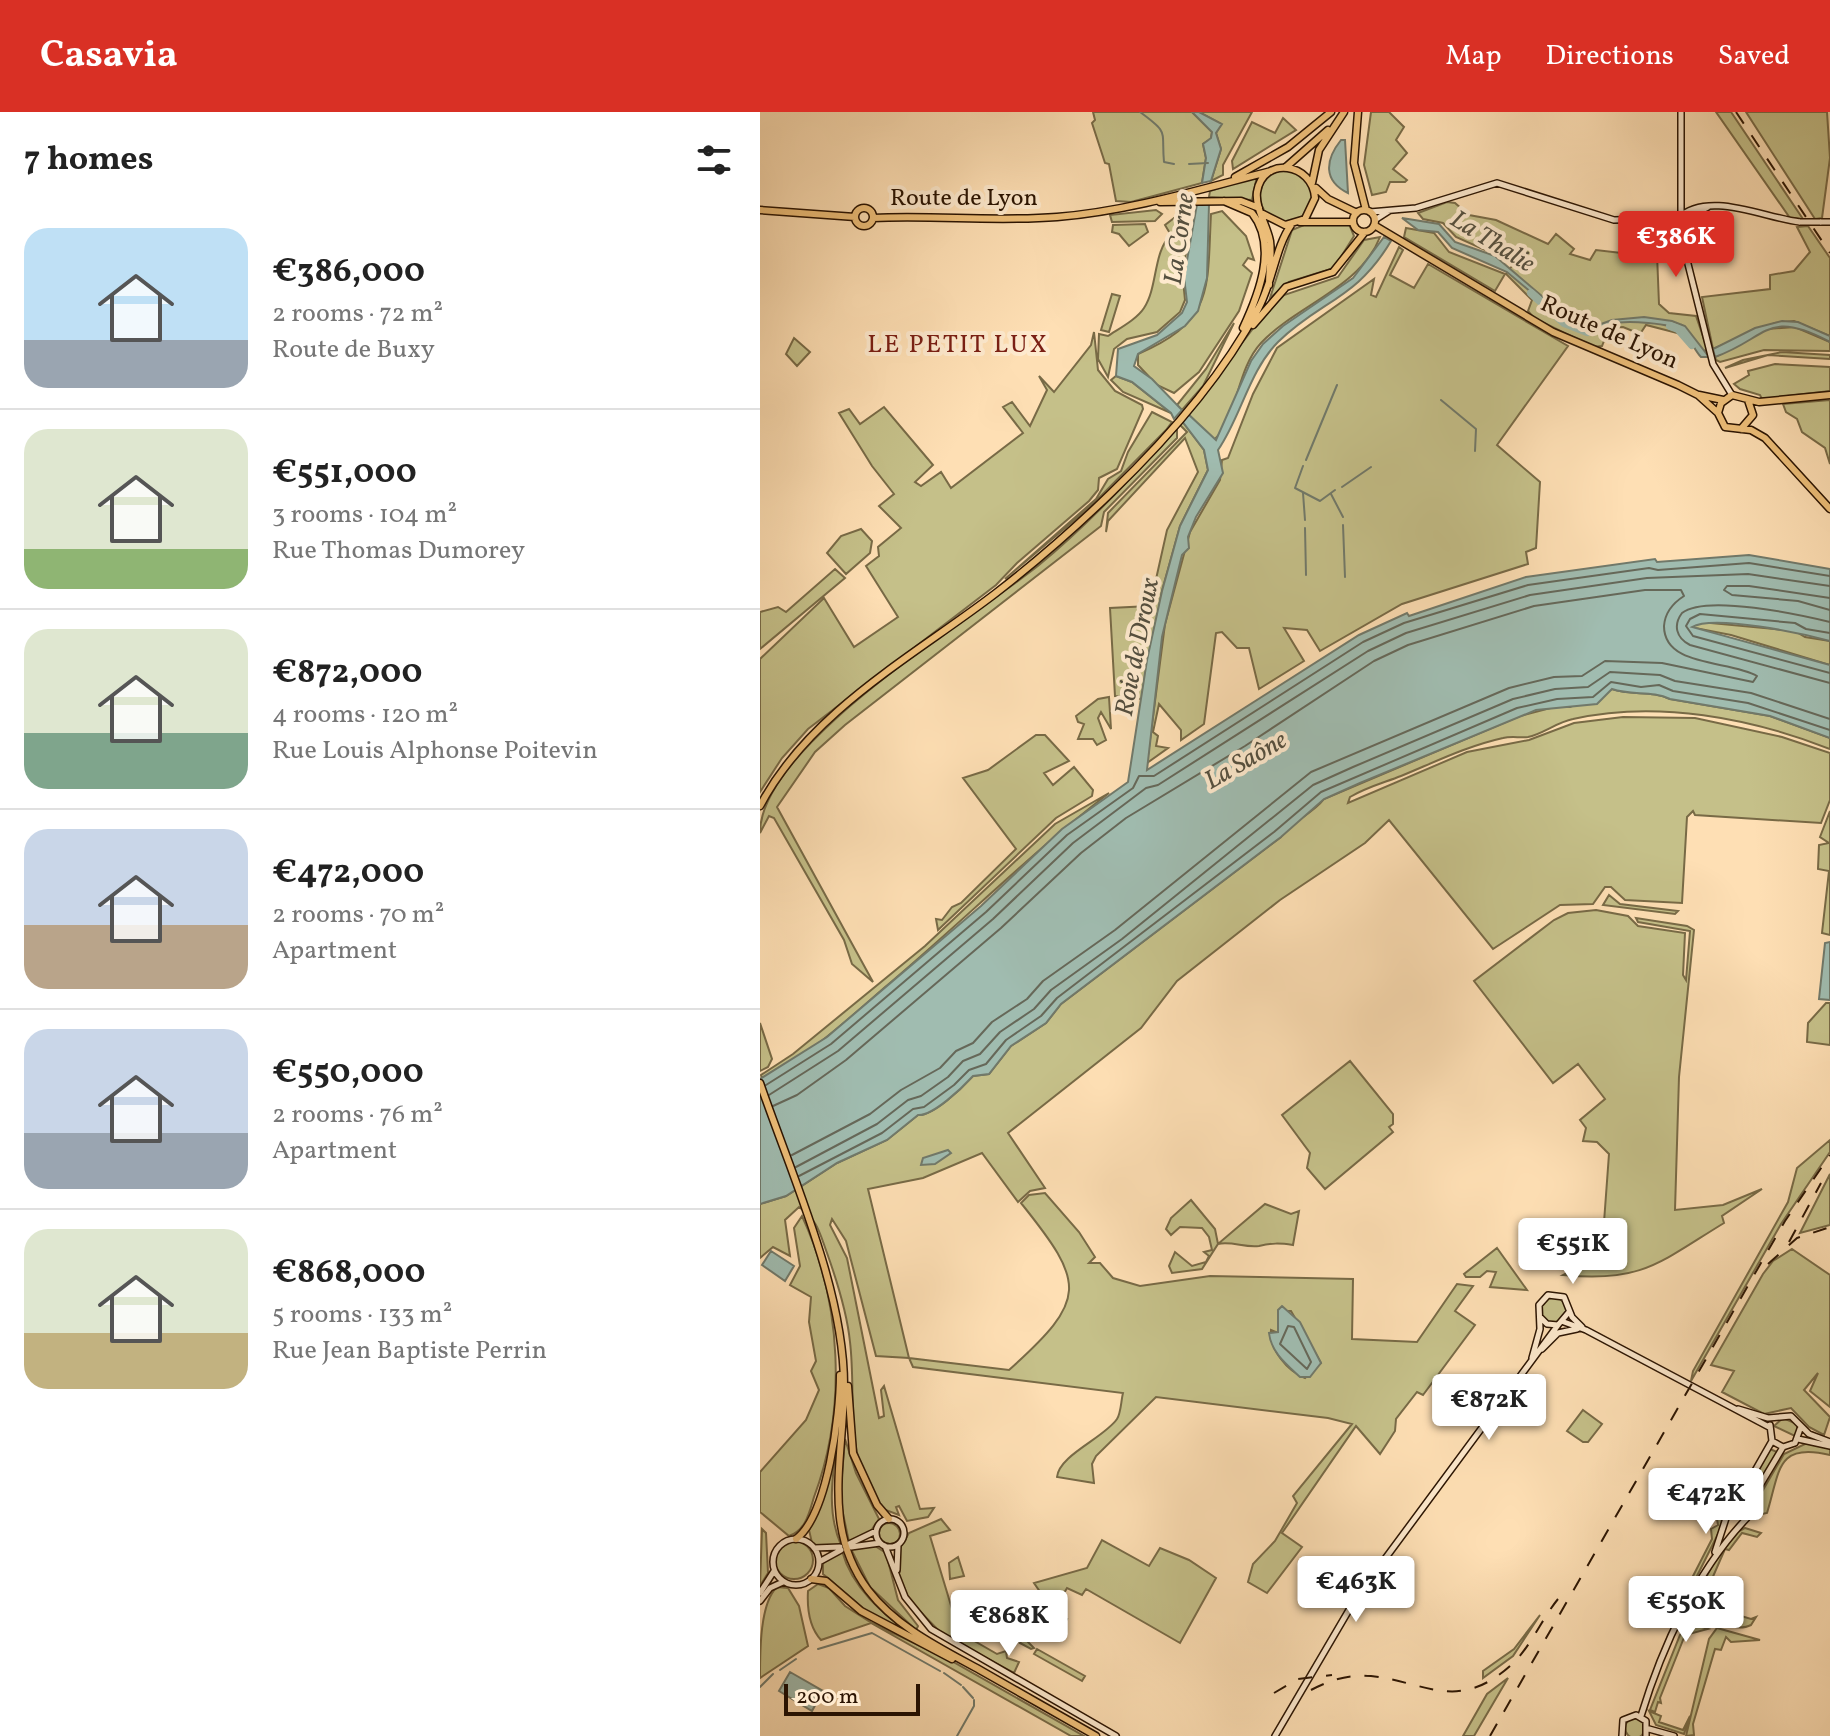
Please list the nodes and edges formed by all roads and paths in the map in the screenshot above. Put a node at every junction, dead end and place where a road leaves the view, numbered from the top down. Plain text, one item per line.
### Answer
1 (1331, 112) edge
2 (1344, 112) edge
3 (1358, 112) edge
4 (1681, 112) edge
5 (1331, 128) junction
6 (1286, 167) junction
7 (1271, 171) junction
8 (1313, 185) junction
9 (1171, 196) junction
10 (1224, 201) junction
11 (1149, 203) junction
12 (760, 210) edge
13 (1261, 211) junction
14 (1368, 211) junction
15 (1390, 211) junction
16 (1357, 213) junction
17 (855, 217) junction
18 (873, 218) junction
19 (1678, 218) junction
20 (1300, 222) junction
21 (1353, 222) junction
22 (1830, 222) edge
23 (1291, 225) junction
24 (1371, 226) junction
25 (1269, 285) junction
26 (1244, 333) junction
27 (1227, 356) junction
28 (1698, 395) junction
29 (1732, 395) junction
30 (1830, 395) edge
31 (1723, 400) junction
32 (1748, 400) junction
33 (1772, 402) junction
34 (1718, 413) junction
35 (1752, 417) junction
36 (1741, 429) junction
37 (1760, 434) junction
38 (1830, 509) edge
39 (760, 806) edge
40 (760, 1083) edge
41 (1570, 1311) junction
42 (1540, 1317) junction
43 (1561, 1324) junction
44 (1586, 1330) junction
45 (839, 1332) junction
46 (1542, 1350) junction
47 (843, 1356) junction
48 (1531, 1362) junction
49 (1722, 1404) junction
50 (1776, 1417) junction
51 (1769, 1427) junction
52 (1800, 1428) junction
53 (1798, 1439) junction
54 (1772, 1441) junction
55 (1830, 1444) edge
56 (1783, 1447) junction
57 (1736, 1504) junction
58 (1746, 1509) junction
59 (1729, 1518) junction
60 (889, 1519) junction
61 (1740, 1523) junction
62 (876, 1531) junction
63 (796, 1539) junction
64 (883, 1544) junction
65 (898, 1545) junction
66 (814, 1548) junction
67 (818, 1562) junction
68 (1711, 1563) junction
69 (774, 1570) junction
70 (811, 1579) junction
71 (897, 1579) junction
72 (785, 1582) junction
73 (760, 1593) edge
74 (760, 1601) edge
75 (1003, 1683) junction
76 (1641, 1716) junction
77 (1649, 1729) junction
78 (1096, 1736) edge
79 (1116, 1736) edge
80 (1275, 1736) edge
81 (1622, 1736) edge
82 (1646, 1736) edge
83 (1674, 1736) edge

1 - 9 main road
2 - 5 main road
3 - 14 main road
4 - 19 main road
5 - 6 main road
5 - 8 main road
6 - 7 main road
6 - 8 main road
7 - 9 main road, Route de Lyon
7 - 13 main road
8 - 16 main road
8 - 20 main road
9 - 11 main road, Route de Lyon
10 - 11 main road, Route de Lyon
10 - 13 main road, Route de Lyon
10 - 27 main road
11 - 18 main road, Route de Lyon
12 - 17 main road, Route de Lyon
13 - 23 main road
13 - 25 main road
14 - 15 main road
14 - 16 main road
14 - 24 main road
15 - 19 main road
15 - 24 main road
16 - 21 main road
17 - 18 main road
17 - 18 main road
19 - 22 main road, bridge
19 - 29 main road
20 - 21 main road
20 - 23 main road
21 - 24 main road, Route de Lyon
23 - 25 main road
24 - 26 main road
24 - 28 main road, Route de Lyon
25 - 26 main road
26 - 27 main road
27 - 39 main road
28 - 31 main road, Route de Lyon
28 - 34 main road, Route de Lyon
29 - 31 main road
29 - 32 main road
30 - 33 main road
31 - 34 main road
32 - 33 main road
32 - 35 main road
33 - 35 main road
34 - 36 main road
35 - 36 main road
35 - 37 main road
36 - 37 main road
37 - 38 main road
40 - 45 main road
41 - 42 main road
41 - 43 main road
41 - 44 main road
42 - 43 main road
42 - 48 main road
43 - 44 main road
43 - 46 main road
44 - 46 main road
44 - 49 main road
45 - 47 main road
45 - 63 main road
46 - 48 main road
47 - 60 main road
47 - 75 main road
48 - 80 main road
49 - 50 main road
49 - 51 main road
50 - 51 main road
50 - 52 main road
51 - 54 main road
52 - 53 main road
52 - 55 main road
53 - 55 main road
53 - 56 main road
54 - 56 main road
54 - 57 main road
56 - 58 main road
57 - 58 main road
57 - 59 main road
58 - 61 main road
59 - 61 main road
59 - 68 main road
60 - 62 main road
60 - 65 main road
61 - 68 main road
62 - 64 main road
62 - 64 main road
63 - 66 main road
63 - 69 main road
64 - 65 main road
64 - 71 main road
65 - 71 main road
66 - 67 main road
66 - 67 main road
67 - 70 main road
68 - 76 main road
69 - 72 main road
69 - 73 main road
70 - 72 main road
70 - 75 main road
71 - 79 main road
72 - 74 main road
75 - 78 main road
76 - 77 main road
76 - 81 main road
77 - 82 main road
77 - 83 main road

